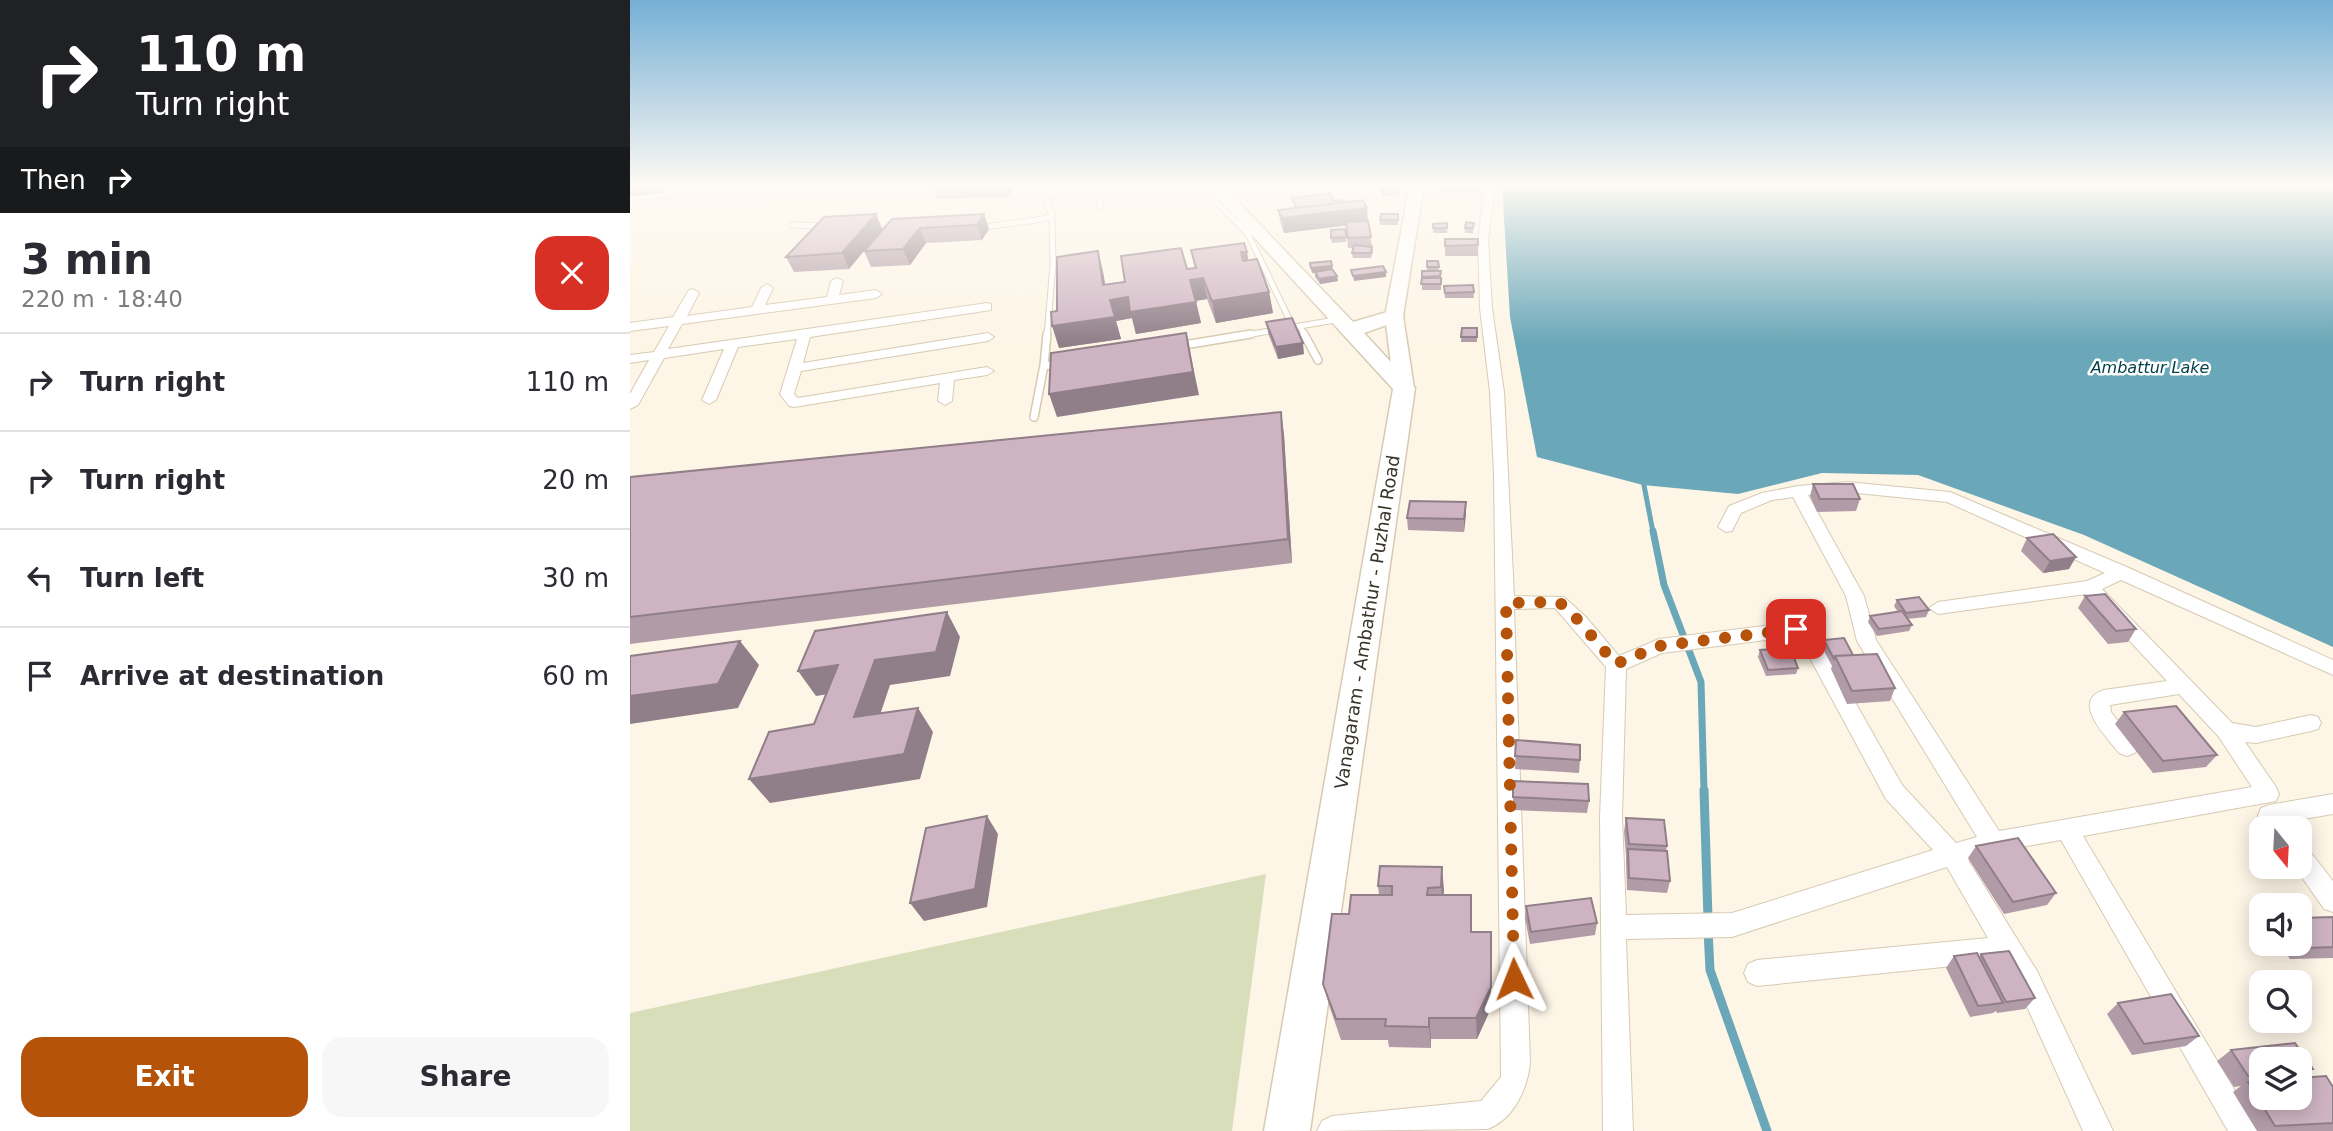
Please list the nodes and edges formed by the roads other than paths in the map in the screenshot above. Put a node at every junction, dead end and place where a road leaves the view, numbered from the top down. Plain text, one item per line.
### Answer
1 (1052, 238) edge
2 (1250, 238) edge
3 (1263, 238) edge
4 (1408, 238) edge
5 (1483, 238) edge
6 (837, 281) dead end
7 (767, 288) dead end
8 (693, 293) dead end
9 (876, 294) dead end
10 (832, 300) junction
11 (987, 307) dead end
12 (757, 310) junction
13 (1394, 316) junction
14 (677, 321) junction
15 (1345, 324) junction
16 (1297, 326) junction
17 (630, 327) edge
18 (805, 333) junction
19 (988, 337) dead end
20 (733, 344) junction
21 (1173, 347) edge
22 (657, 355) junction
23 (630, 359) edge
24 (1318, 360) dead end
25 (1044, 365) junction
26 (1066, 365) edge
27 (794, 368) junction
28 (987, 371) dead end
29 (948, 377) junction
30 (1404, 388) junction
31 (709, 400) dead end
32 (945, 401) dead end
33 (631, 405) edge
34 (1034, 417) dead end
35 (1798, 491) junction
36 (1726, 527) dead end
37 (2123, 572) junction
38 (2090, 587) junction
39 (1506, 603) junction
40 (1938, 608) dead end
41 (1616, 664) junction
42 (2333, 668) edge
43 (2185, 686) junction
44 (2311, 723) dead end
45 (2226, 732) junction
46 (2127, 747) dead end
47 (2333, 804) edge
48 (2272, 812) edge
49 (2066, 828) junction
50 (1993, 842) junction
51 (1952, 855) junction
52 (2312, 872) edge
53 (2333, 901) edge
54 (1615, 927) junction
55 (2008, 948) junction
56 (1757, 973) dead end
57 (2091, 1130) edge
58 (1287, 1131) edge
59 (1332, 1131) edge
60 (1618, 1131) edge
61 (2244, 1131) edge

1 - 25 lane
2 - 16 lane
3 - 15 main road
4 - 13 main road
5 - 39 street
6 - 10 street
7 - 12 street
8 - 14 street
9 - 10 street
10 - 12 street
11 - 18 street
12 - 14 street
13 - 15 main road
13 - 30 main road
14 - 17 street
14 - 22 street
15 - 16 lane
15 - 30 main road
16 - 21 lane
16 - 24 lane
18 - 20 street
18 - 27 street
19 - 27 street
20 - 22 street
20 - 31 street
22 - 23 street
22 - 33 street
25 - 26 lane
25 - 34 lane
27 - 29 street
28 - 29 street
29 - 32 street
30 - 58 main road, Vanagaram - Ambathur - Puzhal Road
35 - 36 street
35 - 37 street
35 - 50 street
37 - 38 street
37 - 42 street
38 - 40 street
38 - 43 street
39 - 41 street
39 - 59 street
41 - 51 street
41 - 54 street
43 - 45 street
43 - 46 street
44 - 45 street
45 - 48 street
47 - 48 street
48 - 49 street
49 - 50 street
49 - 61 street
50 - 51 street
51 - 54 street
51 - 55 street
52 - 53 street
54 - 60 street
55 - 56 street
55 - 57 street

